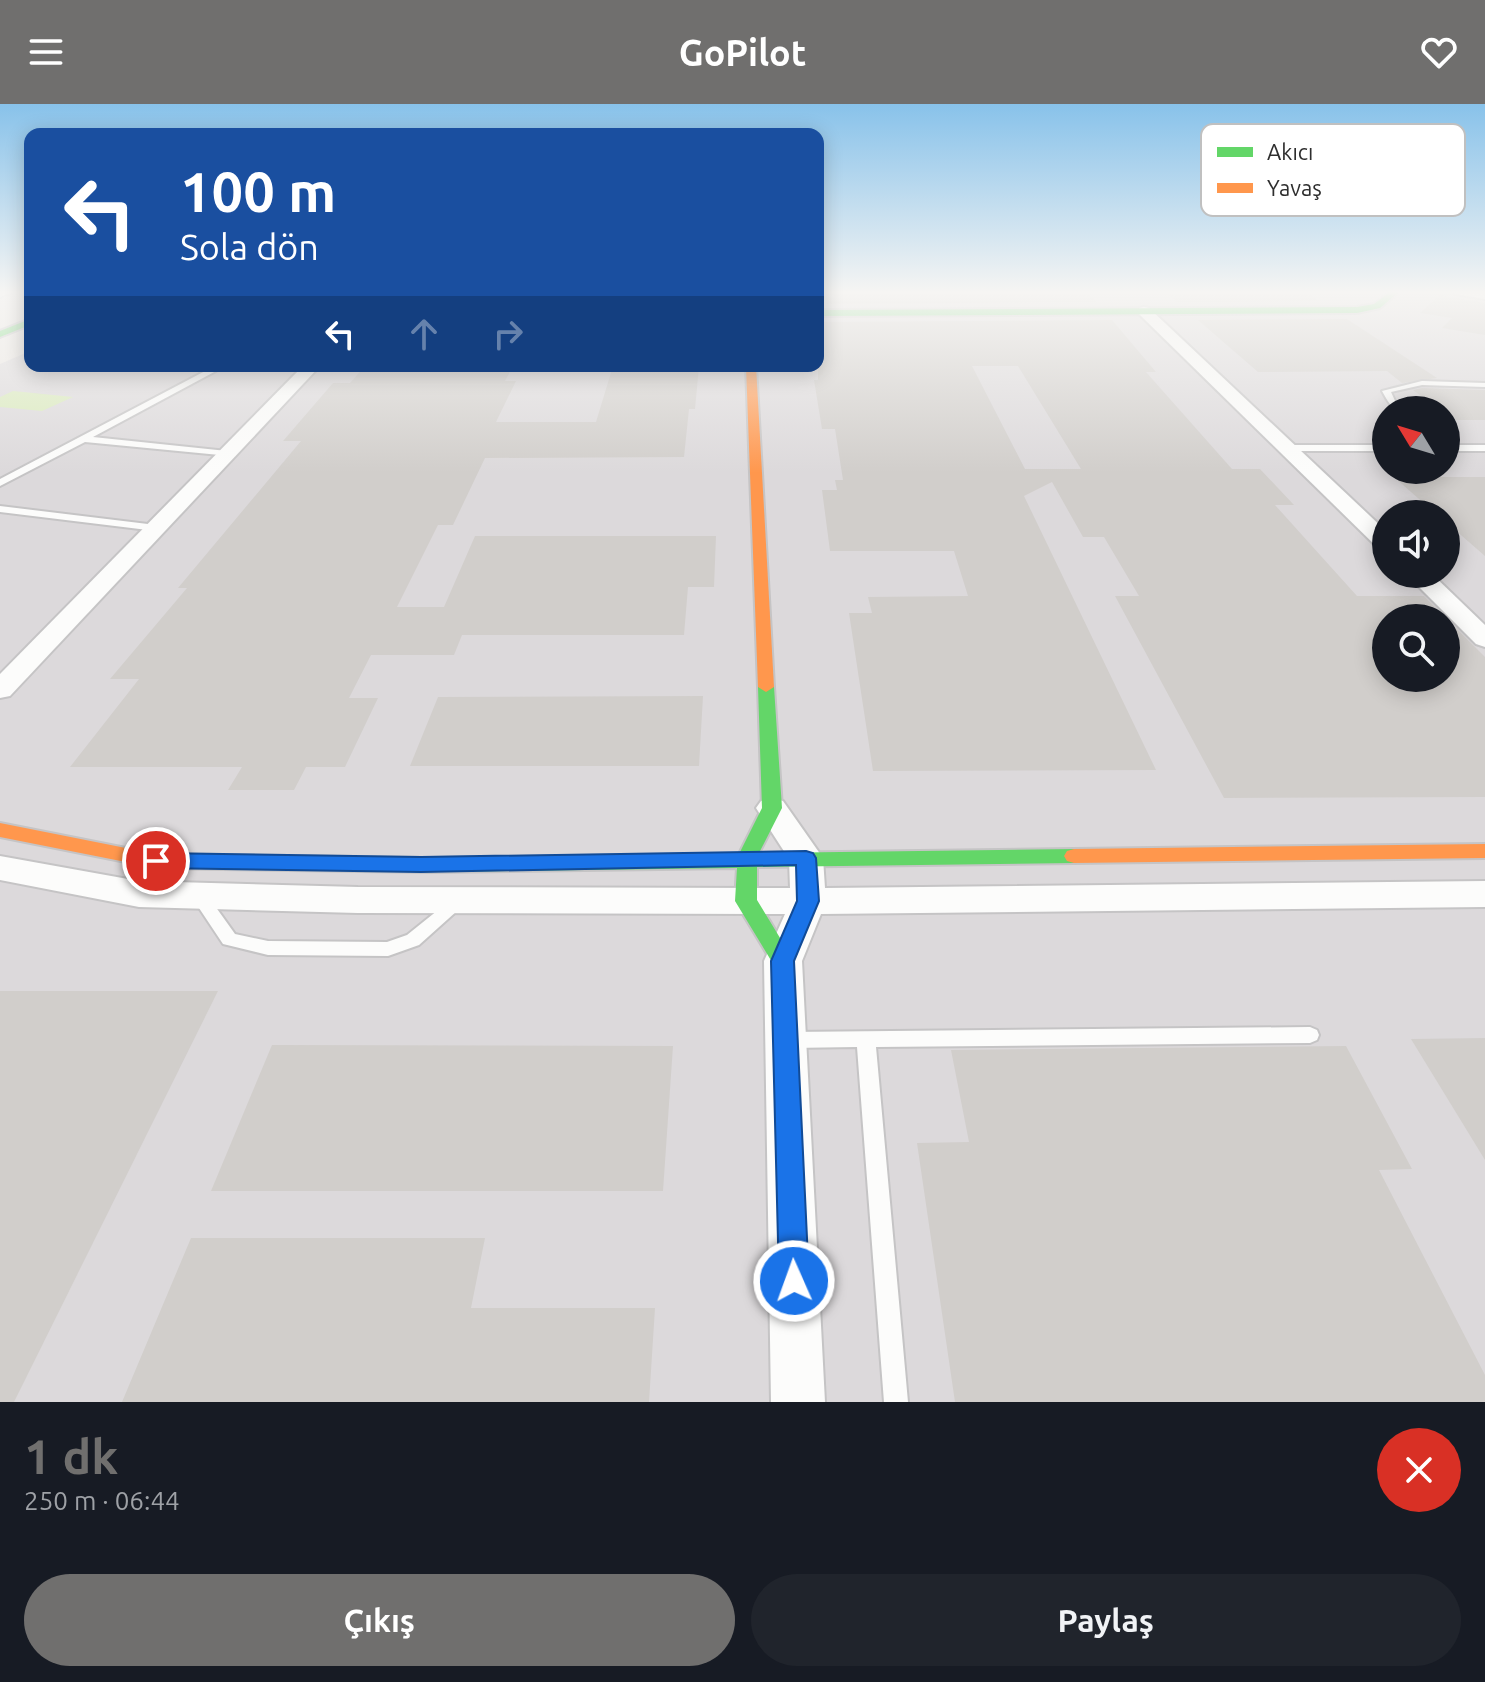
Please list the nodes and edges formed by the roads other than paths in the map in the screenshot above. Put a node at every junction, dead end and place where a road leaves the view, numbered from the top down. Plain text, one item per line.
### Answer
1 (1187, 352) edge
2 (210, 372) edge
3 (306, 372) edge
4 (751, 372) edge
5 (1485, 385) edge
6 (1389, 396) edge
7 (83, 439) junction
8 (1460, 447) edge
9 (1288, 448) junction
10 (1372, 448) edge
11 (1485, 448) edge
12 (227, 454) junction
13 (0, 483) edge
14 (0, 509) edge
15 (156, 528) junction
16 (1372, 529) edge
17 (1432, 588) edge
18 (1485, 639) edge
19 (0, 690) edge
20 (772, 808) junction
21 (0, 830) edge
22 (1485, 851) edge
23 (747, 858) junction
24 (806, 858) junction
25 (0, 868) edge
26 (1485, 894) edge
27 (199, 896) junction
28 (461, 900) junction
29 (746, 901) junction
30 (808, 901) junction
31 (783, 961) junction
32 (1310, 1035) dead end
33 (785, 1040) junction
34 (866, 1041) junction
35 (798, 1402) edge
36 (896, 1402) edge

1 - 9 street
2 - 7 lane
3 - 12 street
4 - 20 main road
5 - 6 lane
7 - 12 lane
7 - 13 lane
8 - 11 lane
9 - 10 lane
9 - 16 street
12 - 15 street
14 - 15 lane
15 - 19 street
17 - 18 street
20 - 23 main road
20 - 24 street
21 - 23 main road
22 - 24 main road
23 - 24 main road
23 - 29 main road
24 - 30 street
25 - 27 street
26 - 30 street
27 - 28 street
27 - 28 lane
28 - 29 street
29 - 30 street
29 - 31 main road
30 - 31 street
31 - 33 street
32 - 34 lane
33 - 34 lane
33 - 35 street
34 - 36 lane

